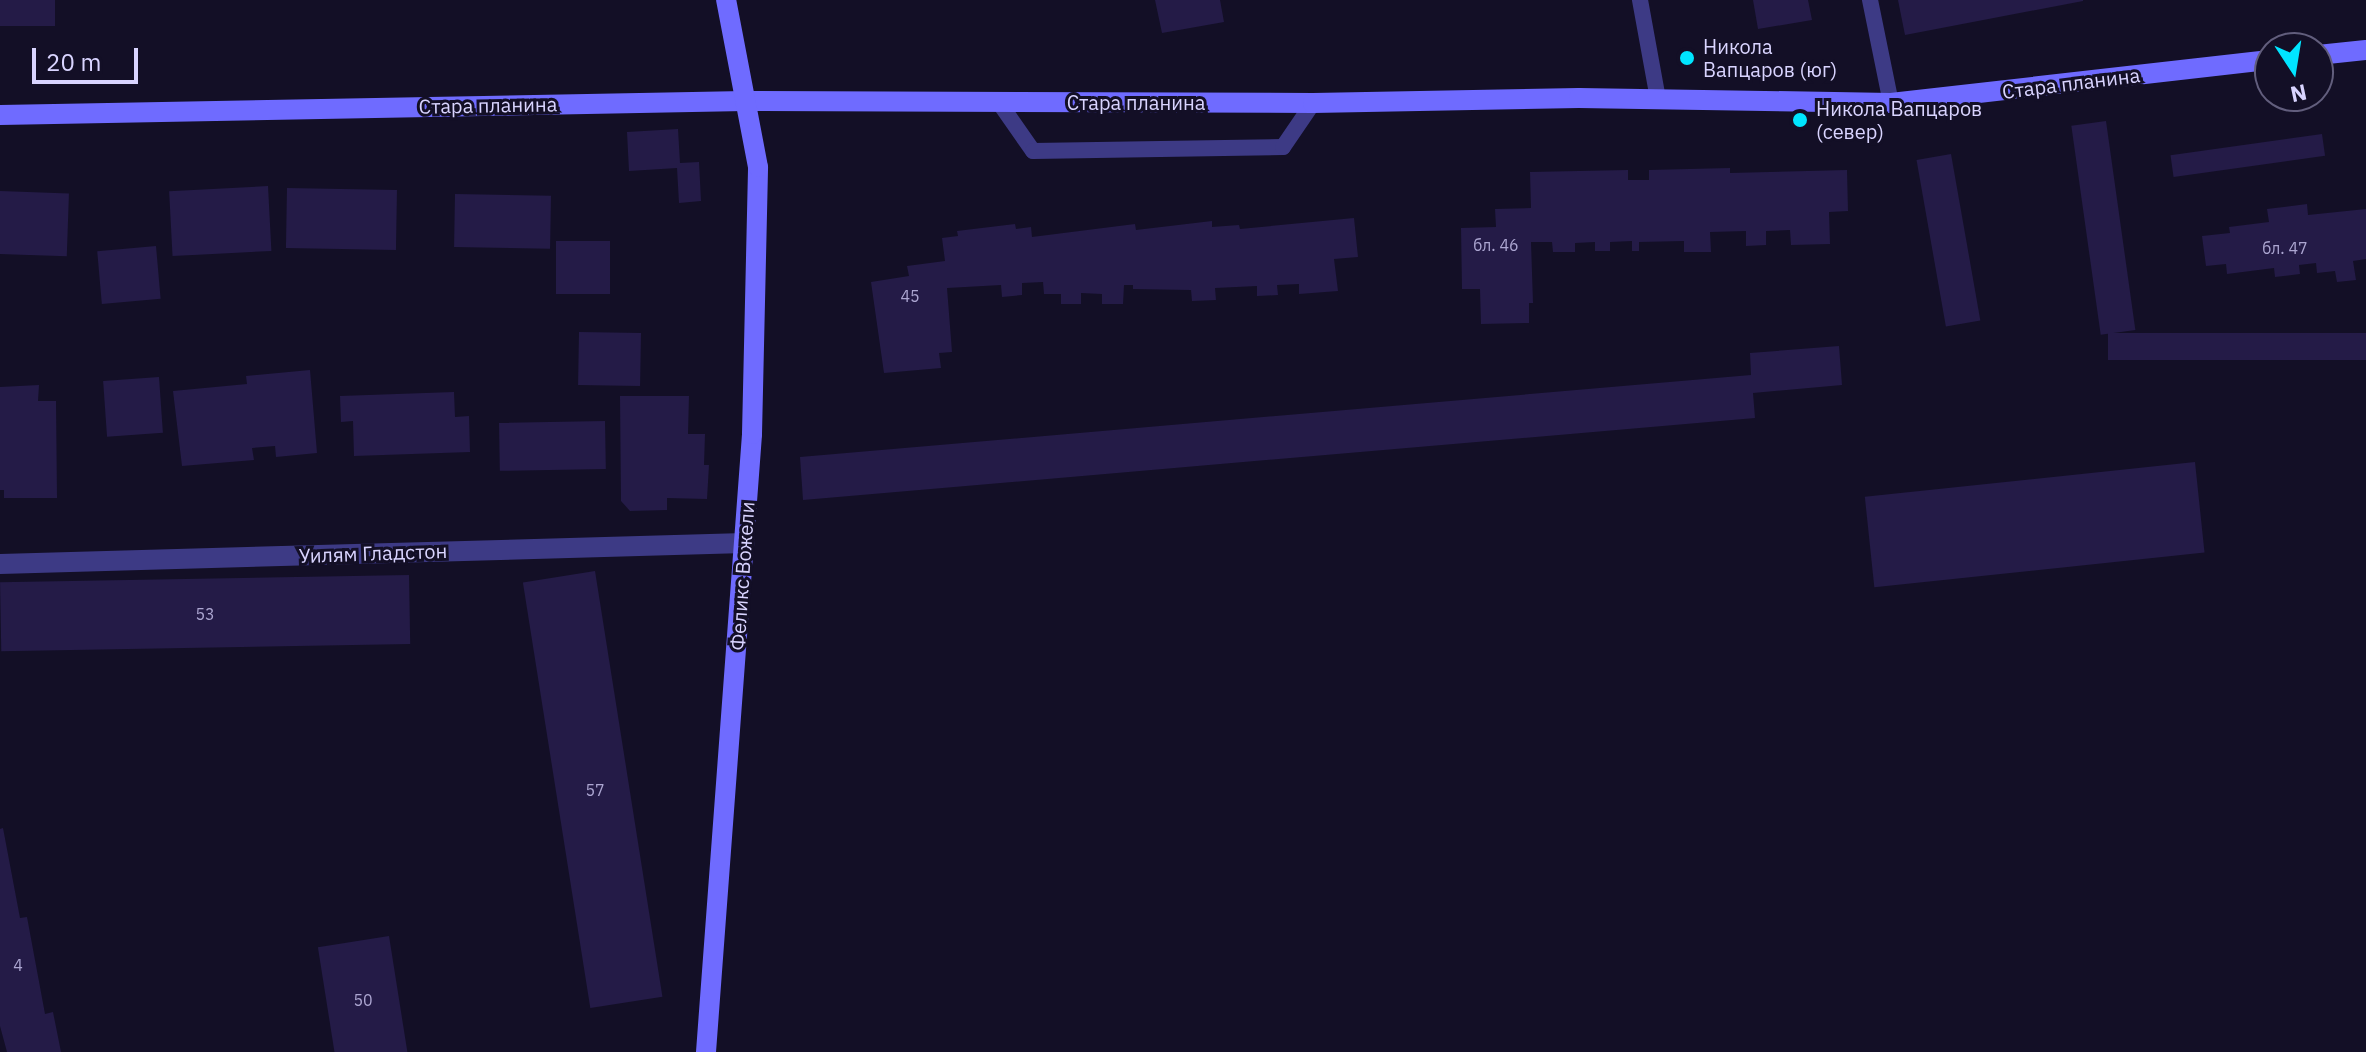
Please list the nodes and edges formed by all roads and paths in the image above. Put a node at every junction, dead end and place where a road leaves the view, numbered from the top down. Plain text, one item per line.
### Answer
1 (726, 0) edge
2 (1640, 0) edge
3 (1870, 0) edge
4 (2366, 50) edge
5 (2334, 53) edge
6 (2254, 62) edge
7 (1658, 99) junction
8 (745, 101) junction
9 (998, 101) junction
10 (1313, 103) junction
11 (1891, 103) junction
12 (0, 115) edge
13 (745, 543) junction
14 (0, 564) edge
15 (706, 1052) edge

1 - 8 street, Феликс Вожели
2 - 7 lane
3 - 11 lane
4 - 5 street
6 - 11 street, Стара планина
7 - 10 street, Стара планина
7 - 11 street, Стара планина
8 - 9 street, Стара планина
8 - 12 street, Стара планина
8 - 13 street, Феликс Вожели
9 - 10 street, Стара планина
9 - 10 lane
13 - 14 street, Уилям Гладстон
13 - 15 street, Феликс Вожели

